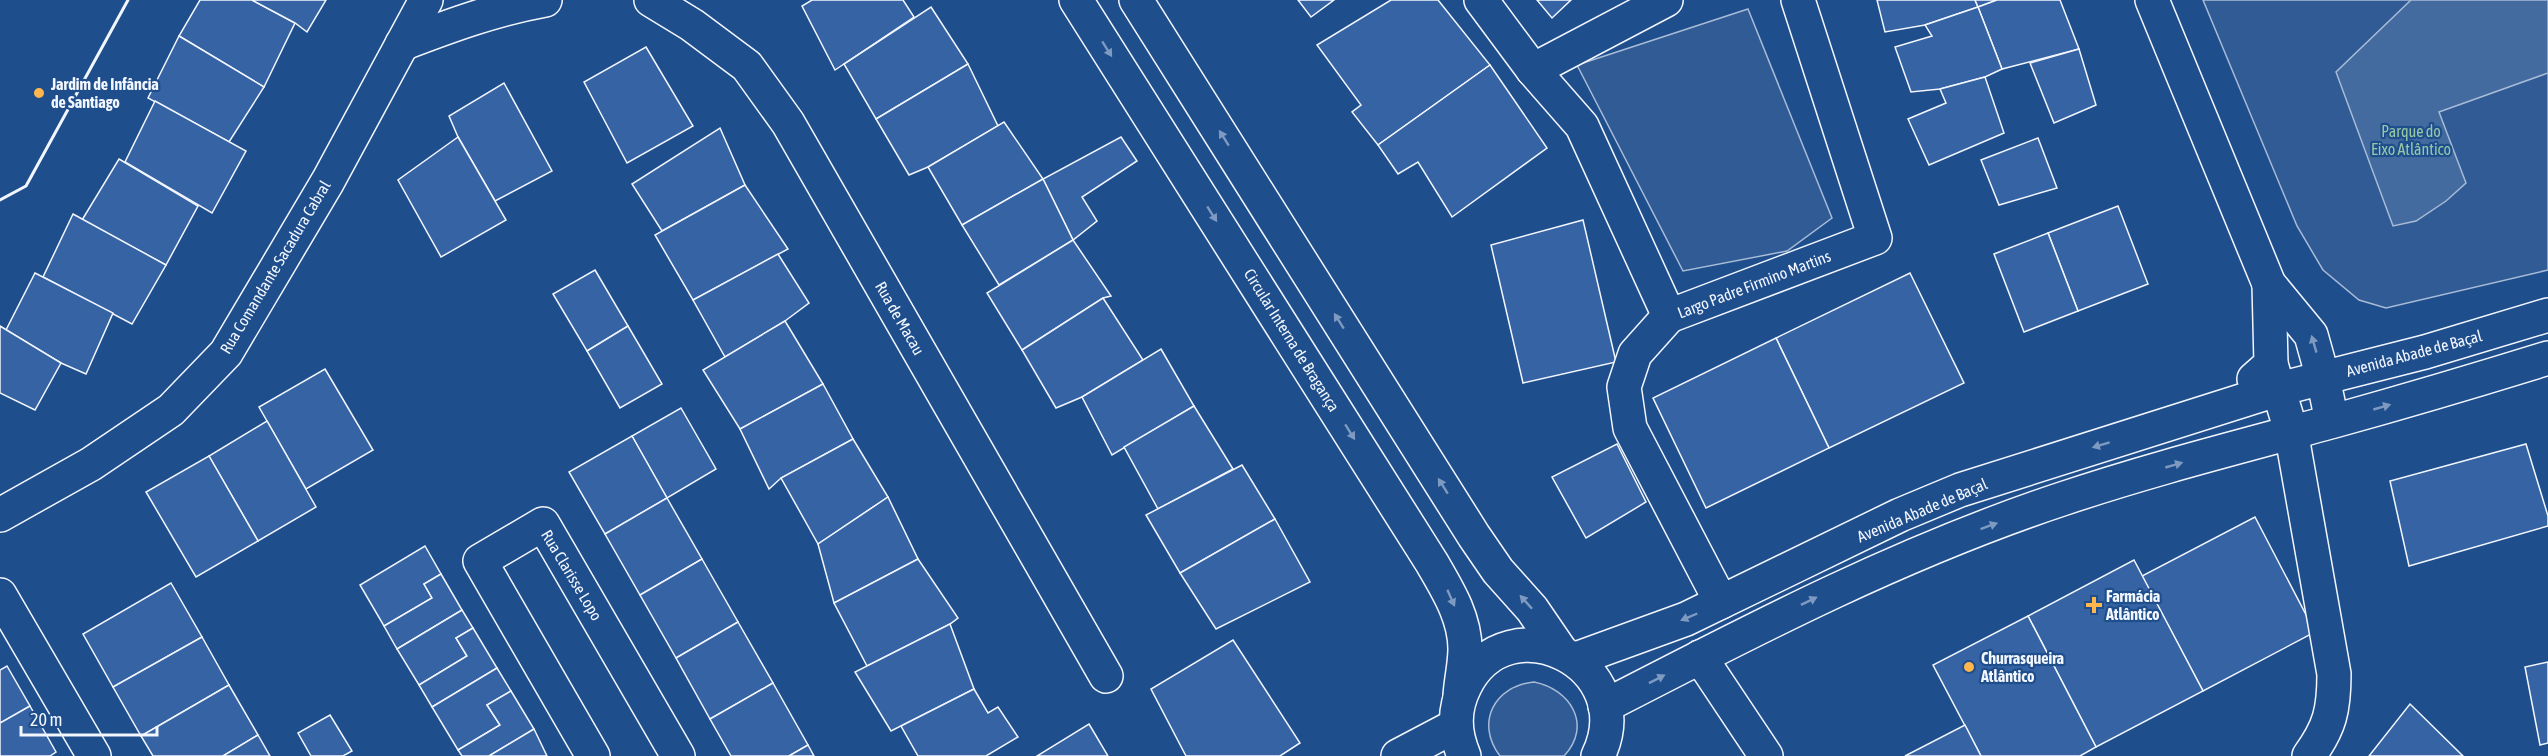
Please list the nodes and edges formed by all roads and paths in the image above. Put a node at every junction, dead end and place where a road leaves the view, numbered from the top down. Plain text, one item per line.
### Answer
1 (426, 0) edge
2 (545, 0) edge
3 (651, 0) edge
4 (1076, 0) edge
5 (1136, 0) edge
6 (1481, 0) edge
7 (1666, 0) edge
8 (1798, 0) edge
9 (2152, 0) edge
10 (402, 44) junction
11 (1533, 70) junction
12 (2270, 284) junction
13 (2548, 315) edge
14 (1669, 316) junction
15 (2548, 358) edge
16 (2275, 377) junction
17 (2323, 378) junction
18 (2332, 422) junction
19 (2291, 431) junction
20 (0, 515) edge
21 (0, 595) edge
22 (1721, 602) junction
23 (1568, 655) junction
24 (1700, 657) junction
25 (1106, 676) dead end
26 (1460, 726) edge
27 (1606, 739) edge
28 (94, 756) edge
29 (593, 756) edge
30 (678, 756) edge
31 (1398, 756) edge
32 (1766, 756) edge
33 (2309, 756) edge

1 - 10 street, Rua Comandante Sacadura Cabral
2 - 10 street
3 - 25 street, Rua de Macau
4 -> 26 street, Circular Interna de Bragança
23 -> 5 street
6 - 11 street, Largo Padre Firmino Martins
7 - 11 street
8 - 14 street, Largo Padre Firmino Martins
9 - 12 street
10 - 20 street, Rua Comandante Sacadura Cabral
11 - 14 street, Largo Padre Firmino Martins
12 - 16 street
17 -> 12 street
13 - 17 street, Avenida Abade de Baçal
14 - 22 street
18 -> 15 street
16 - 17 street, Avenida Abade de Baçal
16 - 19 street
16 -> 22 street, Avenida Abade de Baçal
17 - 18 street
18 - 19 street
24 -> 19 street
19 - 33 street
21 - 28 street
22 -> 23 street, Avenida Abade de Baçal
23 - 26 street, Avenida Abade de Baçal
23 - 27 street
27 -> 24 street
24 - 32 street
26 - 31 street
29 - 30 street, Rua Clarisse Lopo

